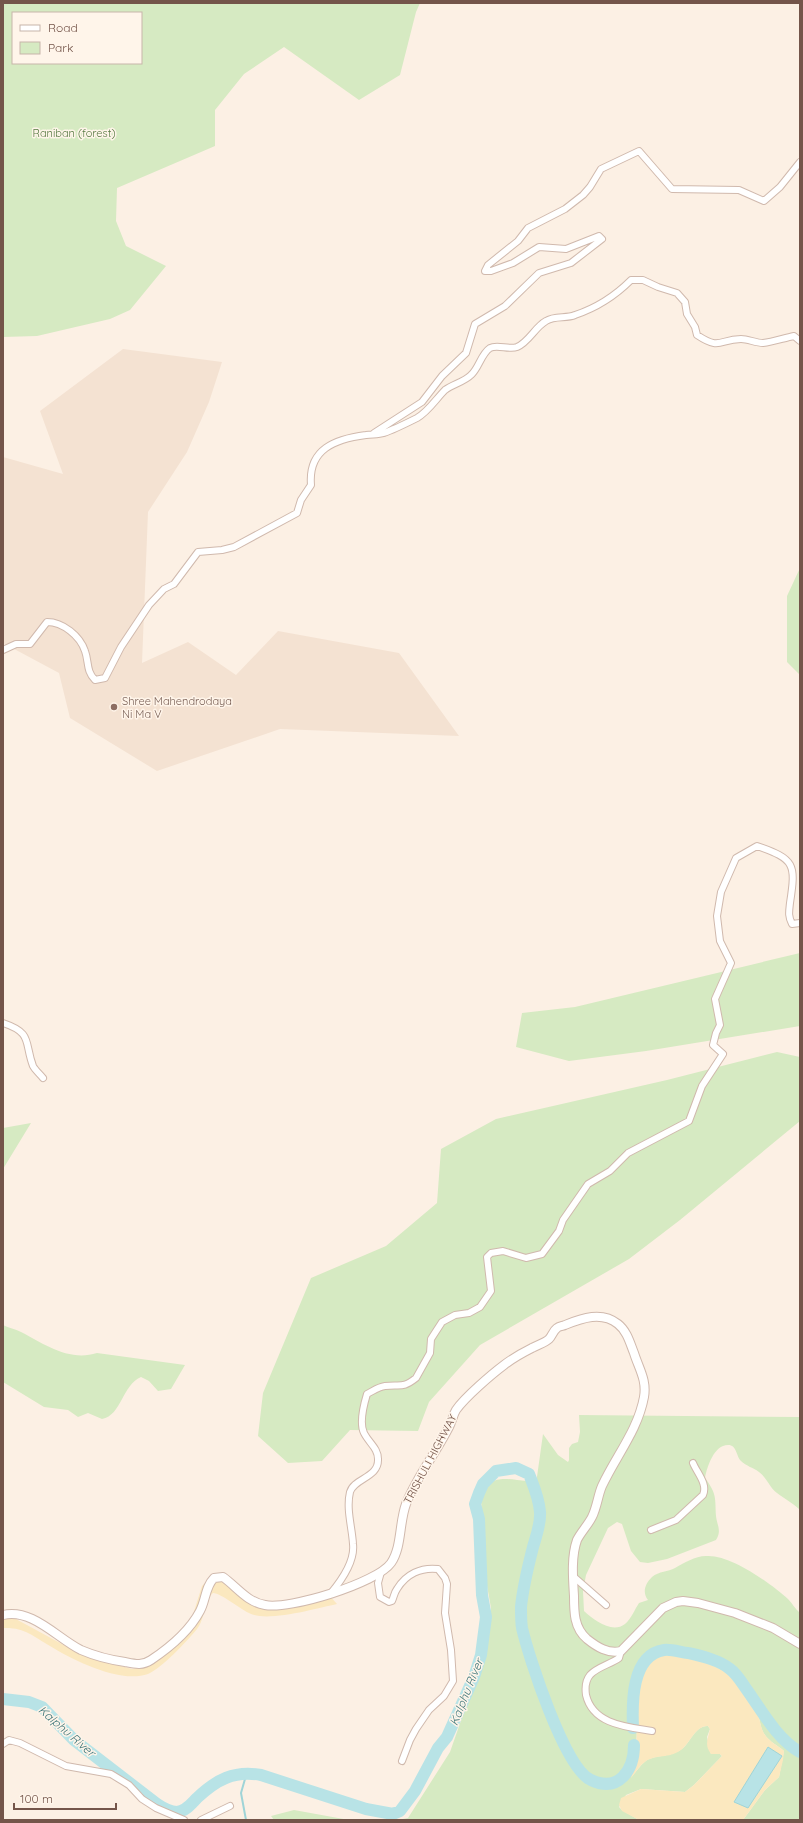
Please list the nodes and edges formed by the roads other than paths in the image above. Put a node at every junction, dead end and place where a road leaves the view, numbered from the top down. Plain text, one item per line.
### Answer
1 (800, 162) edge
2 (800, 341) edge
3 (372, 434) junction
4 (3, 650) edge
5 (800, 923) edge
6 (3, 1023) edge
7 (43, 1078) dead end
8 (693, 1463) dead end
9 (651, 1530) dead end
10 (381, 1572) junction
11 (574, 1577) junction
12 (331, 1592) junction
13 (606, 1605) dead end
14 (3, 1615) edge
15 (800, 1644) edge
16 (621, 1651) junction
17 (652, 1731) dead end
18 (3, 1744) edge
19 (402, 1761) dead end
20 (230, 1806) dead end
21 (184, 1820) edge
22 (201, 1820) edge

1 - 3 street
2 - 3 street
3 - 4 street
5 - 12 street
6 - 7 street
8 - 9 street
10 - 11 street, TRISHULI HIGHWAY
10 - 12 street, TRISHULI HIGHWAY
10 - 19 street
11 - 13 street
11 - 16 street, TRISHULI HIGHWAY
12 - 14 street, TRISHULI HIGHWAY
15 - 16 street
16 - 17 street
18 - 21 street
20 - 22 street

